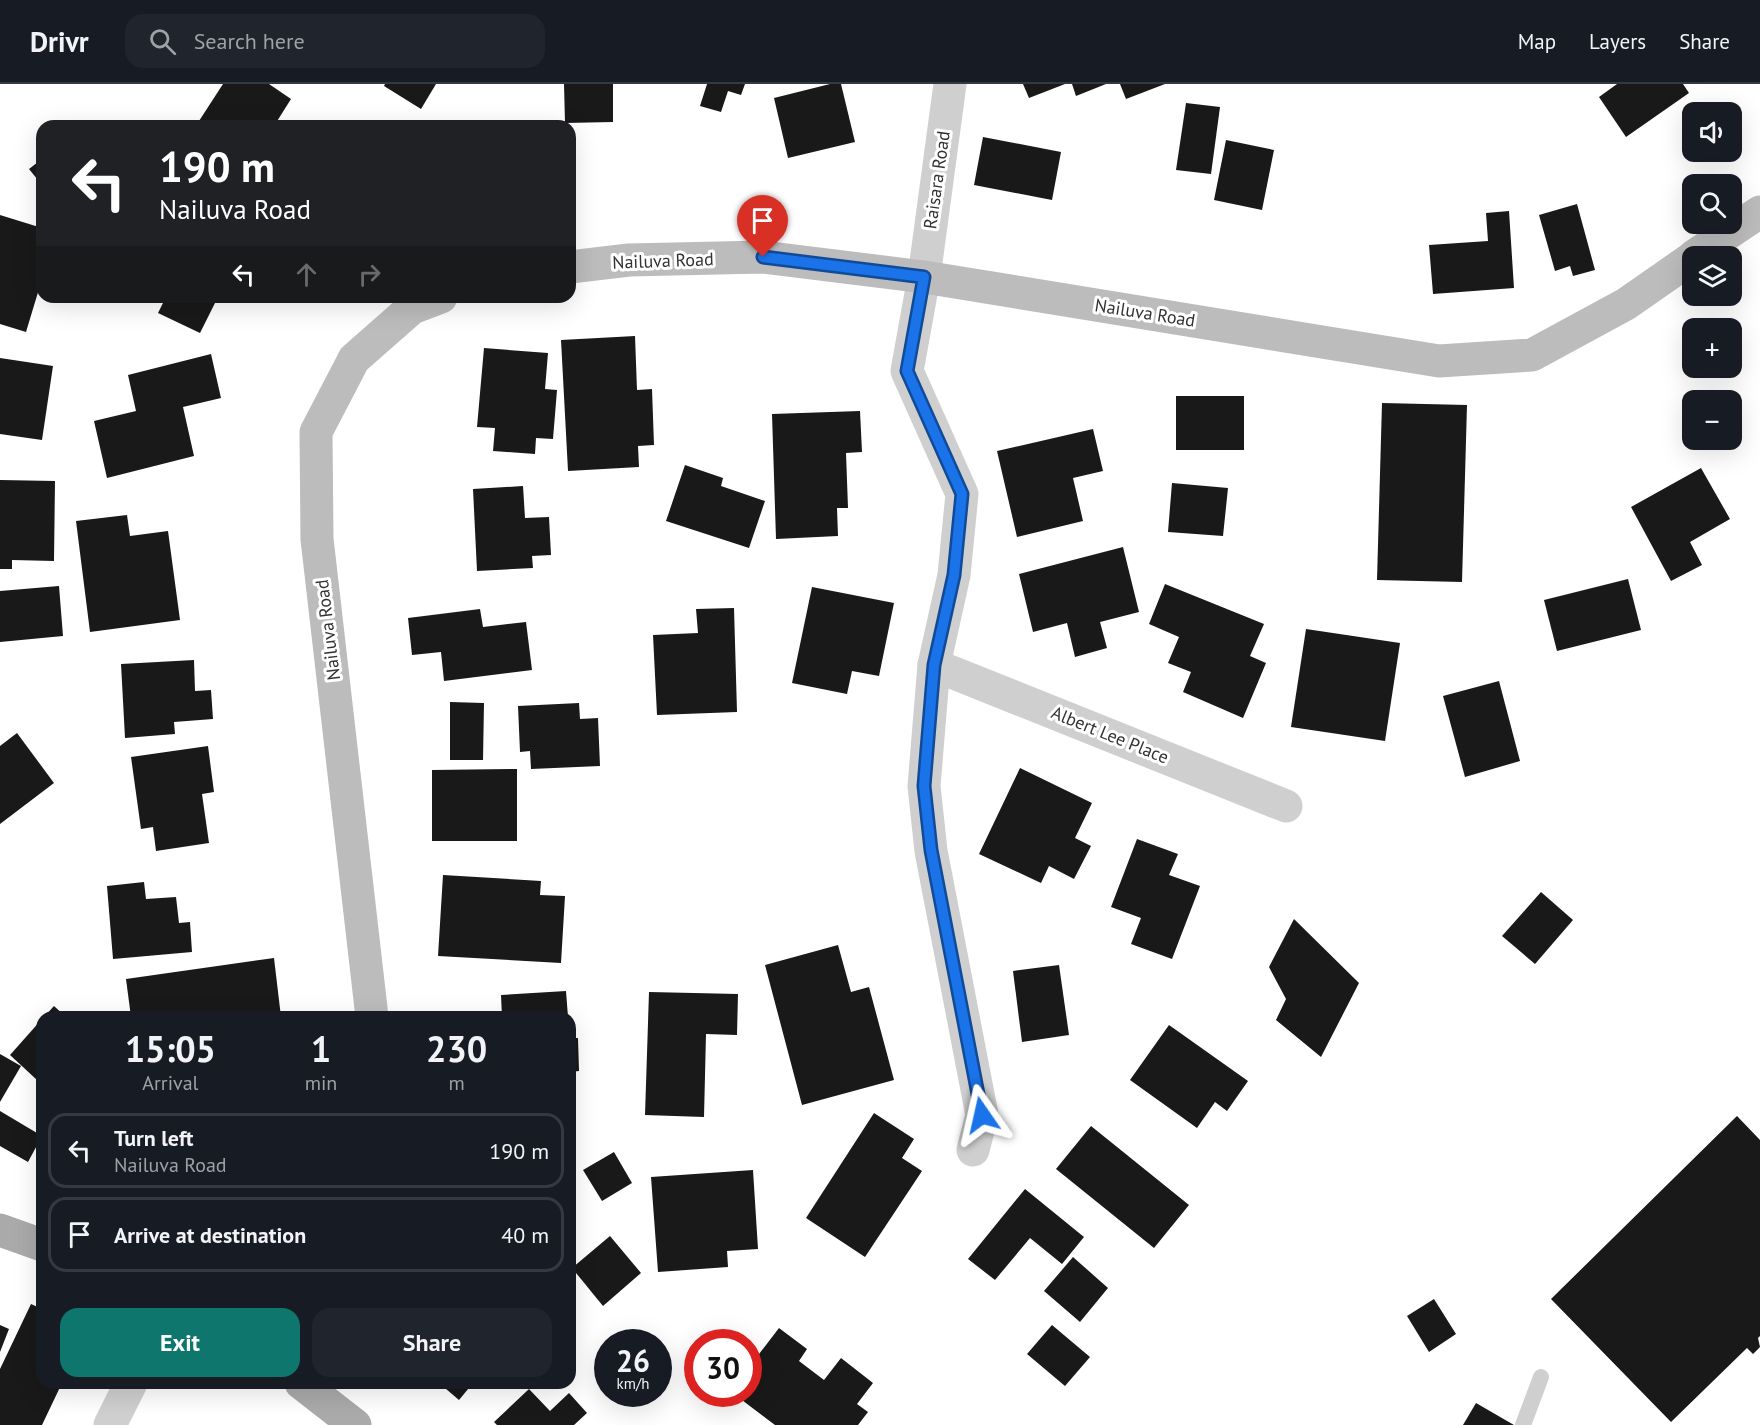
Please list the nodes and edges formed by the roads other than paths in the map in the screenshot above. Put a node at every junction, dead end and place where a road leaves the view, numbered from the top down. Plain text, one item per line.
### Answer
1 (950, 84) edge
2 (1760, 212) edge
3 (1709, 246) edge
4 (1682, 265) edge
5 (576, 266) edge
6 (924, 277) junction
7 (425, 303) edge
8 (934, 665) junction
9 (1286, 806) dead end
10 (371, 1011) edge
11 (973, 1150) dead end
12 (0, 1230) edge
13 (36, 1243) edge
14 (1541, 1377) dead end
15 (127, 1389) edge
16 (309, 1389) edge
17 (110, 1425) edge
18 (355, 1425) edge
19 (1523, 1425) edge

1 - 6 street, Raisara Road
2 - 3 main road, Nailuva Road
4 - 6 main road, Nailuva Road
5 - 6 main road, Nailuva Road
6 - 8 street, Raisara Road
7 - 10 main road, Nailuva Road
8 - 9 street, Albert Lee Place
8 - 11 street, Raisara Road
12 - 13 main road
14 - 19 lane
15 - 17 street
16 - 18 main road

